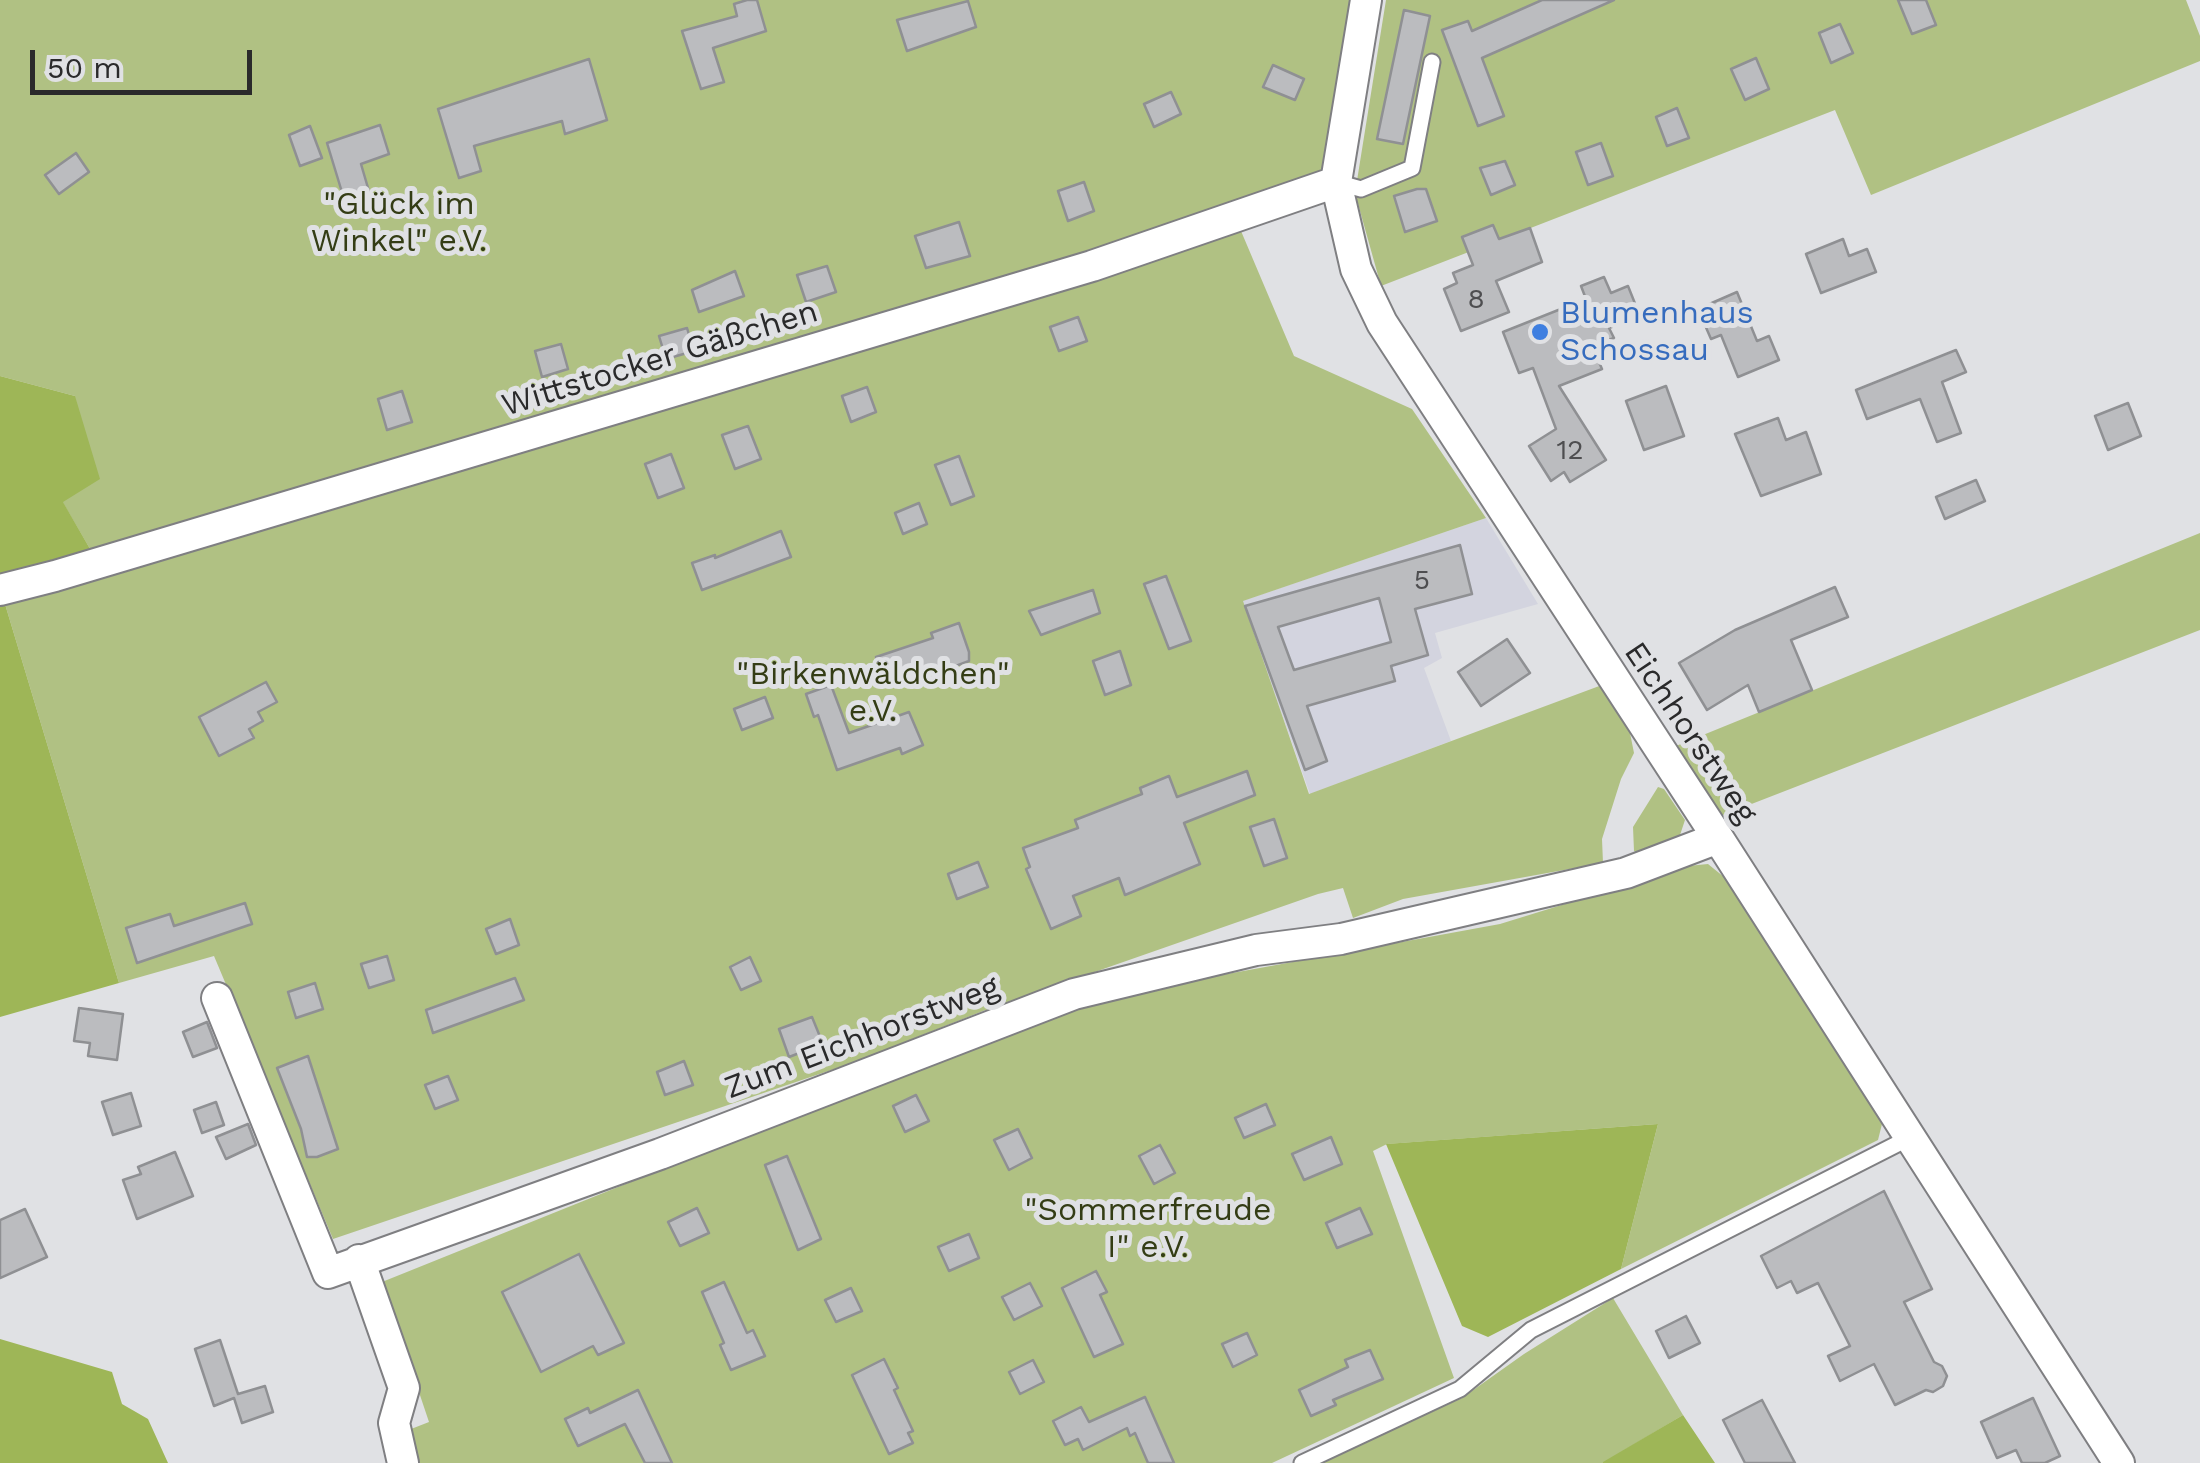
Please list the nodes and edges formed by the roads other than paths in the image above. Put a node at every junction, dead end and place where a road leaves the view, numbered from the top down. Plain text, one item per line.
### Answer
1 (1366, 0) edge
2 (1432, 62) dead end
3 (1336, 182) junction
4 (0, 590) edge
5 (1718, 838) junction
6 (217, 998) dead end
7 (1909, 1138) junction
8 (358, 1260) junction
9 (403, 1463) edge
10 (1302, 1463) edge
11 (2119, 1463) edge

1 - 3 street, Eichhorstweg
2 - 3 lane
3 - 4 street, Wittstocker Gäßchen
3 - 5 street, Eichhorstweg
5 - 7 street, Eichhorstweg
5 - 8 street, Zum Eichhorstweg
6 - 8 street, Zum Eichhorstweg
7 - 10 lane
7 - 11 street, Eichhorstweg
8 - 9 street

